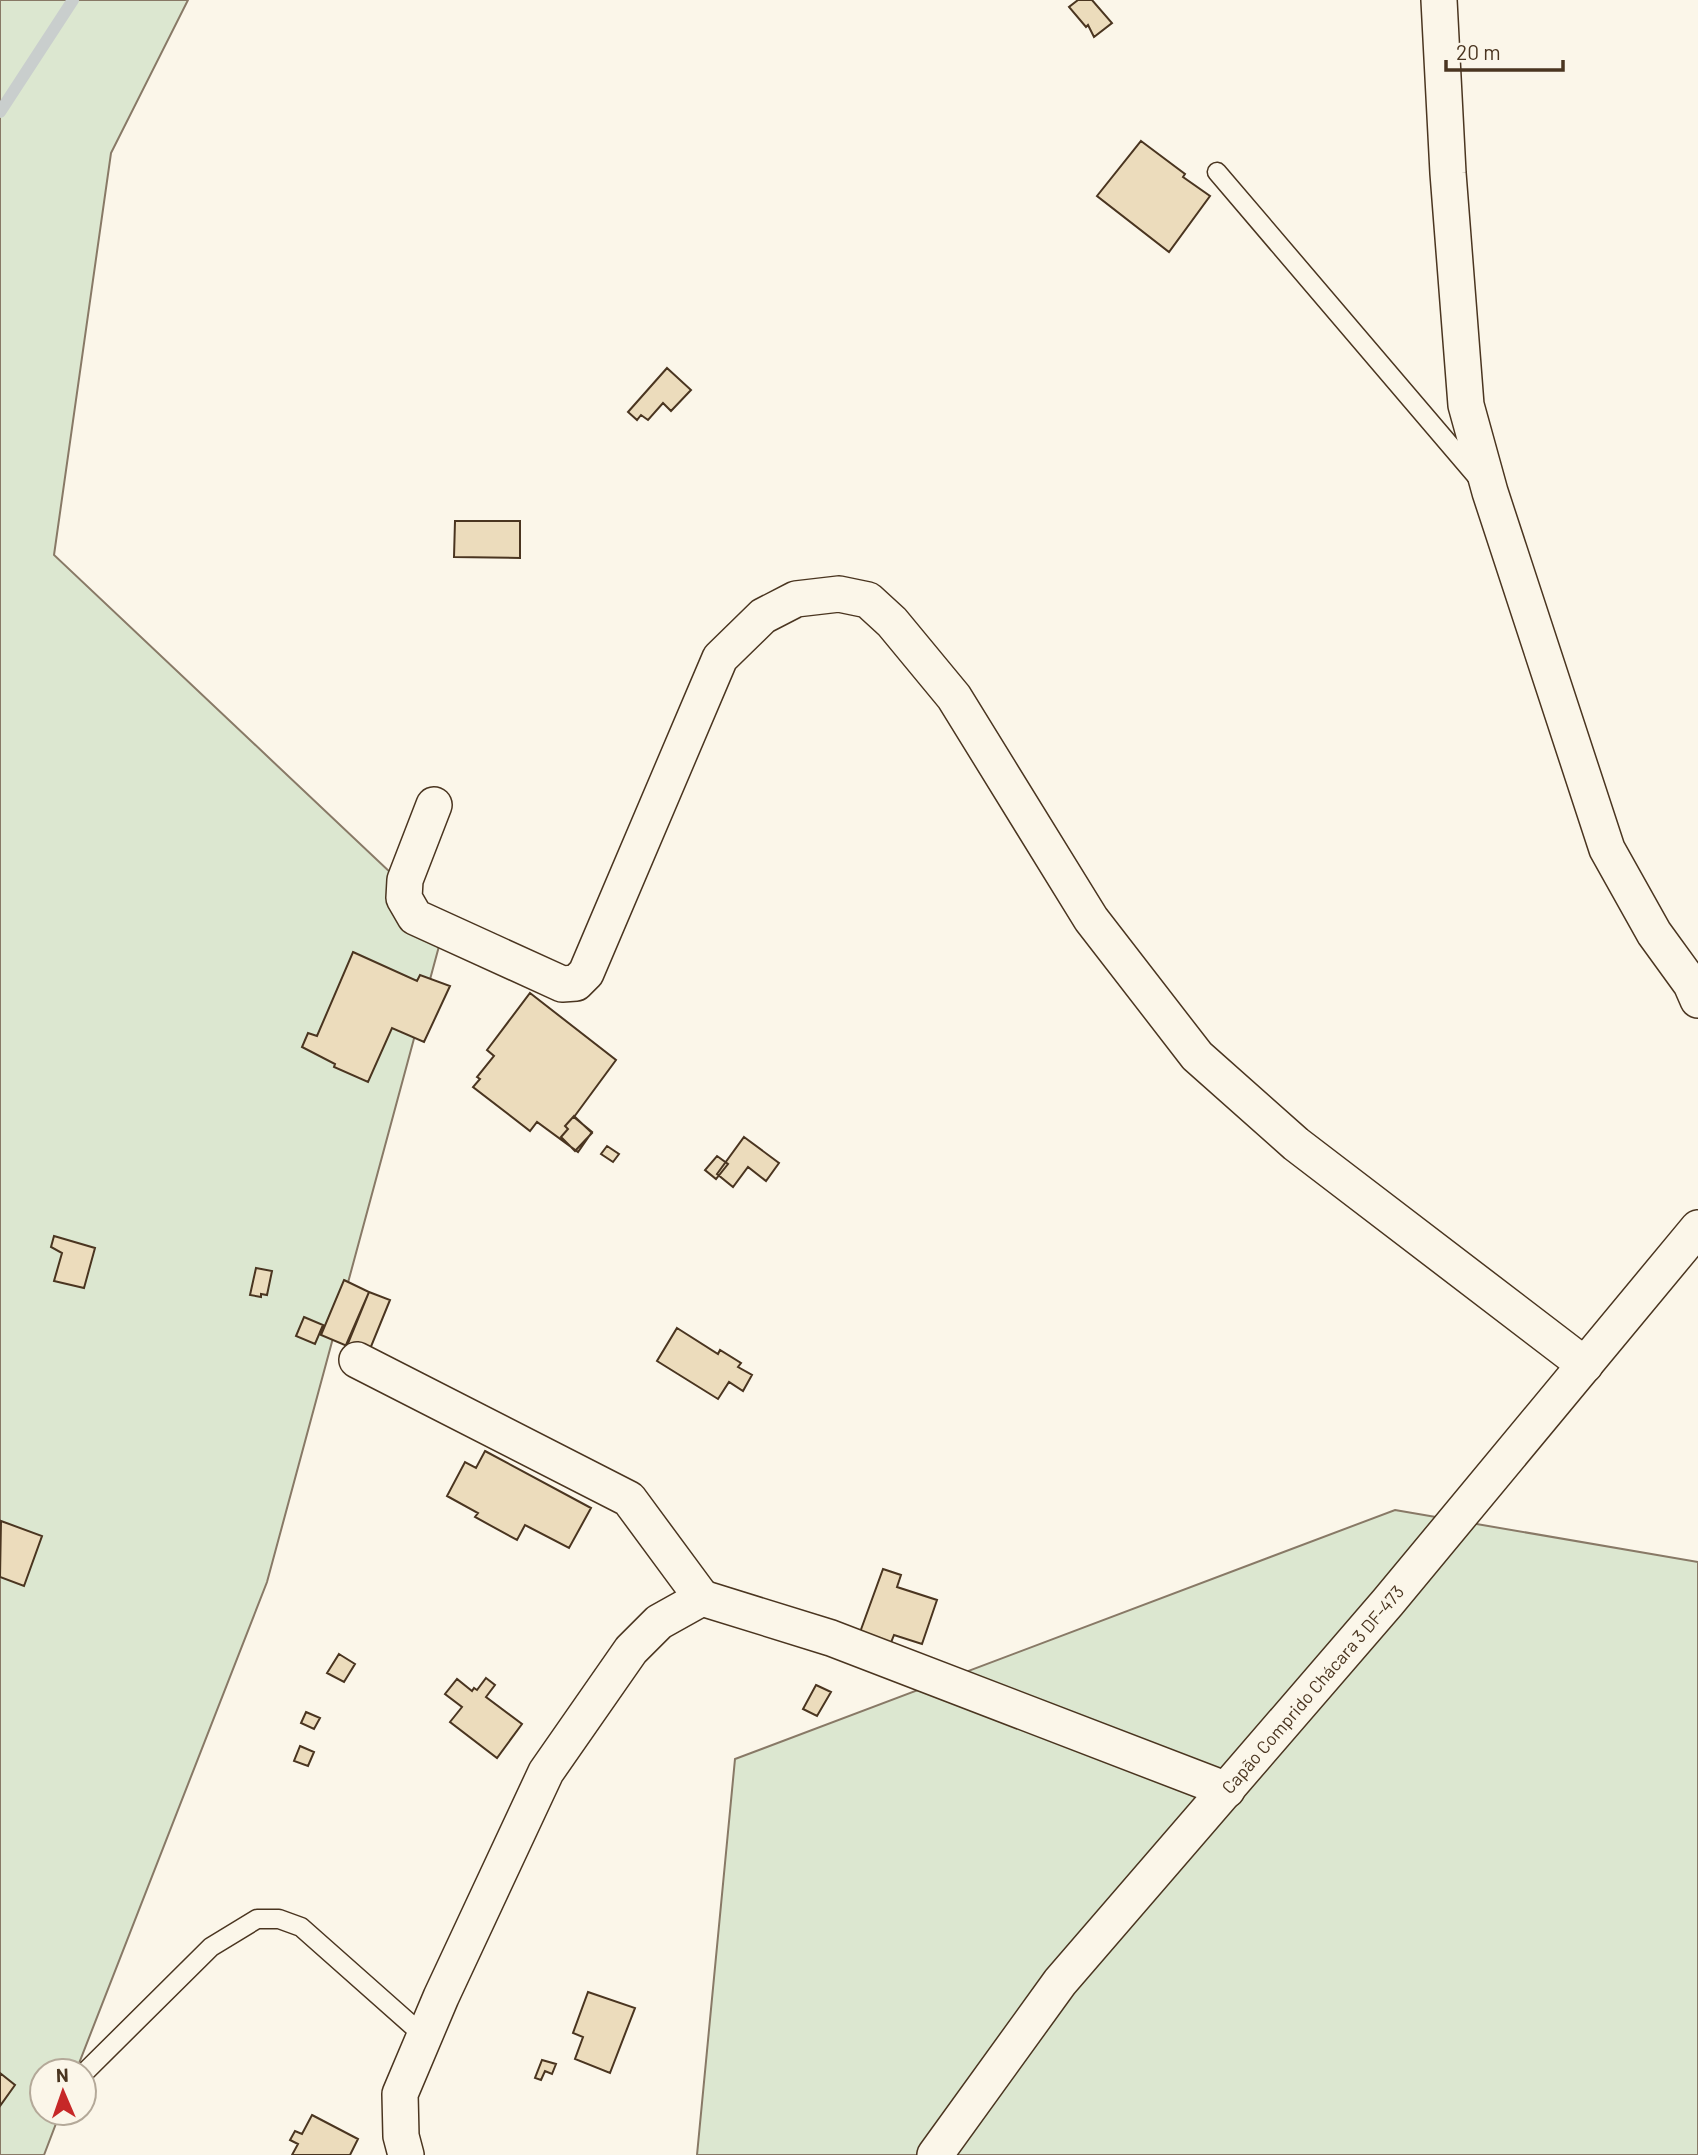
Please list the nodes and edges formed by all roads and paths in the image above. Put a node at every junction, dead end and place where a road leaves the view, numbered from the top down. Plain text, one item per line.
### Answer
1 (1439, 0) edge
2 (1217, 172) dead end
3 (1490, 492) junction
4 (434, 805) dead end
5 (1698, 1000) edge
6 (1698, 1210) edge
7 (1691, 1237) edge
8 (357, 1360) dead end
9 (1585, 1365) junction
10 (702, 1598) junction
11 (1227, 1790) junction
12 (424, 2036) junction
13 (98, 2059) edge
14 (406, 2155) edge
15 (935, 2155) edge

1 - 3 street
2 - 3 lane
3 - 5 street
4 - 9 street
6 - 7 street, Capão Comprido Chácara 3 DF-473
7 - 9 street, Capão Comprido Chácara 3 DF-473
8 - 10 street
9 - 11 street, Capão Comprido Chácara 3 DF-473
10 - 11 street
10 - 12 street
11 - 15 street, Capão Comprido Chácara 3 DF-473
12 - 13 lane
12 - 14 street

